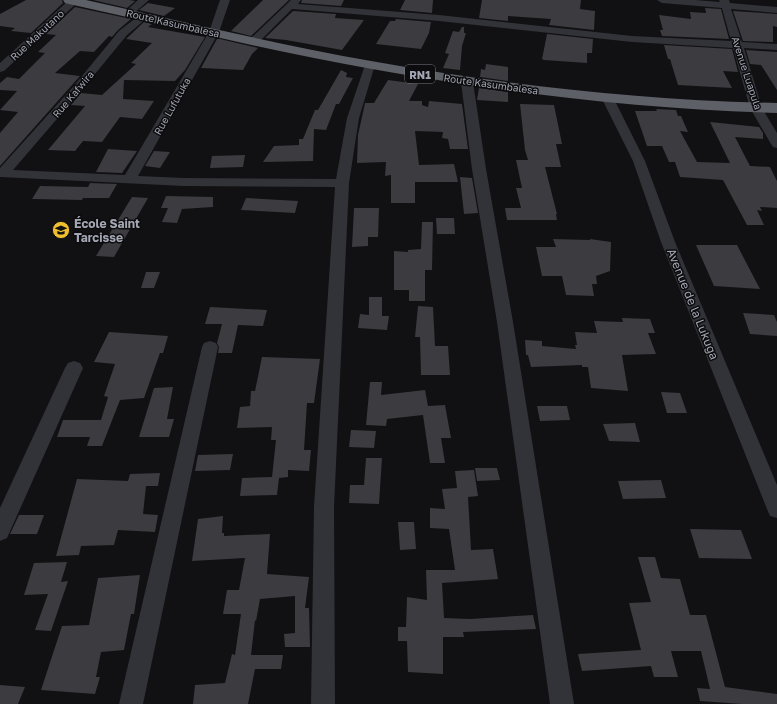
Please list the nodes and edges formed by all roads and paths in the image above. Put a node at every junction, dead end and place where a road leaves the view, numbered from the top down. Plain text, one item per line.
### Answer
1 (73, 0) edge
2 (144, 0) edge
3 (225, 0) edge
4 (662, 0) edge
5 (725, 2) edge
6 (293, 3) edge
7 (777, 10) edge
8 (129, 13) junction
9 (144, 16) junction
10 (214, 32) junction
11 (254, 41) junction
12 (737, 44) junction
13 (777, 47) edge
14 (370, 65) junction
15 (0, 69) edge
16 (467, 82) junction
17 (608, 99) junction
18 (756, 108) junction
19 (777, 108) edge
20 (777, 144) edge
21 (1, 173) edge
22 (129, 180) junction
23 (342, 183) junction
24 (210, 347) dead end
25 (74, 368) dead end
26 (777, 509) edge
27 (0, 531) edge
28 (131, 704) edge
29 (323, 704) edge
30 (562, 704) edge

1 - 8 highway, Route Kasumbalesa / RN1
1 - 15 street, Rue Makutano
2 - 8 street
3 - 10 street, Rue Lufutuka
4 - 5 street
5 - 7 street
5 - 12 street, Avenue Luapula
6 - 11 street
6 - 12 street
8 - 9 highway, Route Kasumbalesa / RN1
9 - 10 highway, Route Kasumbalesa / RN1
9 - 21 street, Rue Kafwira
10 - 11 highway, Route Kasumbalesa / RN1
10 - 22 street, Rue Lufutuka
11 - 14 highway, Route Kasumbalesa / RN1
12 - 13 street
12 - 18 street, Avenue Luapula
14 - 16 highway, Route Kasumbalesa / RN1
14 - 23 street
16 - 17 highway, Route Kasumbalesa / RN1
16 - 30 street
17 - 18 highway, Route Kasumbalesa / RN1
17 - 26 street, Avenue de la Lukuga
18 - 19 highway, Route Kasumbalesa / RN1
18 - 20 street, Avenue Luapula
21 - 22 street
22 - 23 street
23 - 29 street
24 - 28 street
25 - 27 street

